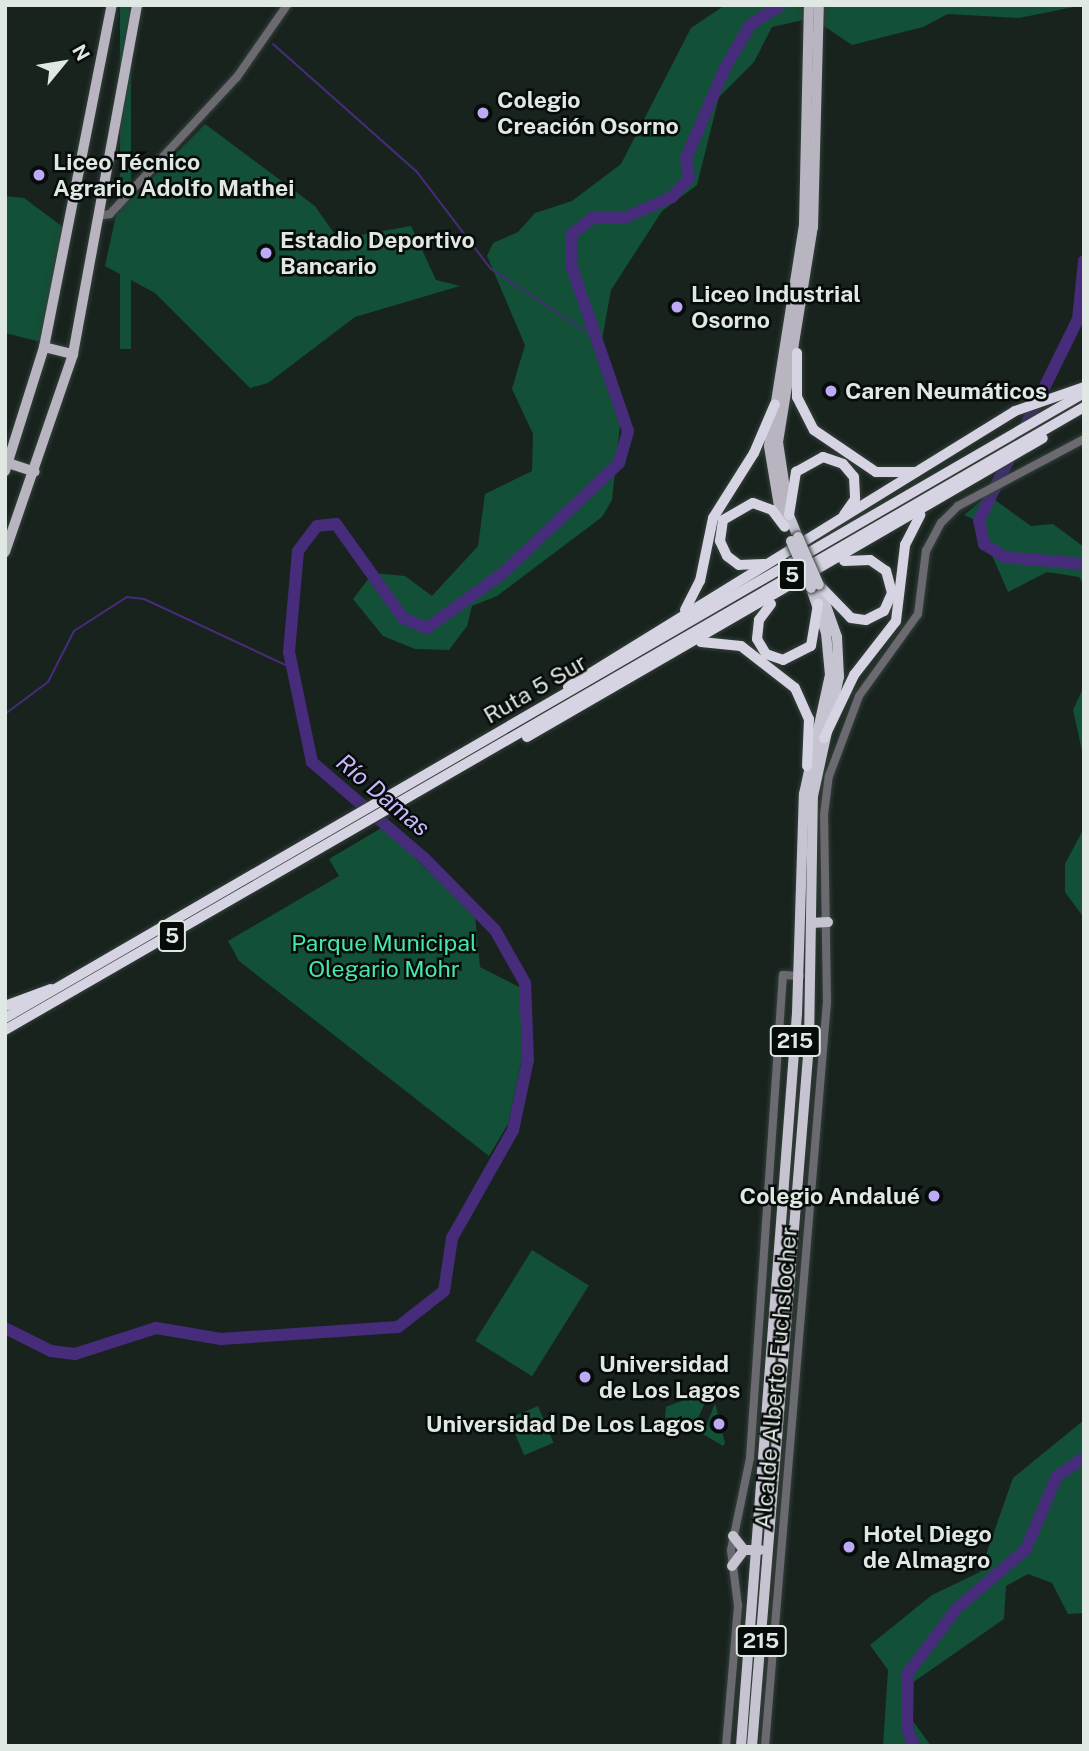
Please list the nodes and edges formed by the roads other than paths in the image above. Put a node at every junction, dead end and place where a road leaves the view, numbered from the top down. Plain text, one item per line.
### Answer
1 (112, 5) edge
2 (137, 5) edge
3 (287, 5) edge
4 (809, 5) edge
5 (819, 5) edge
6 (814, 52) junction
7 (98, 216) junction
8 (44, 347) junction
9 (73, 354) junction
10 (797, 354) junction
11 (1084, 387) edge
12 (1084, 393) edge
13 (775, 404) junction
14 (1084, 409) edge
15 (1084, 439) edge
16 (935, 464) junction
17 (7, 467) edge
18 (35, 472) junction
19 (927, 509) junction
20 (789, 515) junction
21 (785, 527) junction
22 (832, 527) junction
23 (795, 539) junction
24 (5, 552) edge
25 (774, 561) junction
26 (832, 565) junction
27 (815, 587) junction
28 (781, 595) junction
29 (818, 604) junction
30 (684, 613) junction
31 (694, 644) junction
32 (526, 718) junction
33 (824, 737) junction
34 (501, 746) junction
35 (807, 766) junction
36 (398, 800) junction
37 (335, 836) junction
38 (811, 922) junction
39 (828, 922) junction
40 (800, 975) junction
41 (67, 985) junction
42 (5, 1006) edge
43 (5, 1018) edge
44 (5, 1030) edge
45 (773, 1325) junction
46 (761, 1326) junction
47 (785, 1343) junction
48 (733, 1536) junction
49 (768, 1542) junction
50 (749, 1551) junction
51 (732, 1566) junction
52 (747, 1742) edge
53 (765, 1743) edge
54 (726, 1746) edge

1 - 8 main road
2 - 7 main road
3 - 7 street
4 - 6 main road
5 - 6 main road
6 - 10 main road
6 - 13 main road
7 - 9 main road
8 - 9 main road
8 - 17 main road
9 - 18 main road
10 - 16 highway
10 - 20 main road
11 - 16 highway
12 - 32 highway, Ruta 5 Sur / 5
13 - 21 main road
13 - 30 highway
14 - 19 highway
14 - 34 highway, Ruta 5 Sur / 5
15 - 39 street, Alcalde Alberto Fuchslocher
16 - 22 highway
17 - 18 main road
18 - 24 main road
19 - 26 highway
19 - 33 highway
20 - 22 highway
20 - 23 highway
21 - 23 highway, Alcalde Alberto Fuchslocher
21 - 25 highway
22 - 25 highway
23 - 27 highway, Alcalde Alberto Fuchslocher, bridge
25 - 30 highway
26 - 27 highway
26 - 28 highway
27 - 29 highway, Alcalde Alberto Fuchslocher / 215
27 - 33 highway, Alcalde Alberto Fuchslocher / 215
28 - 29 highway
28 - 31 highway
29 - 35 highway, Alcalde Alberto Fuchslocher / 215
30 - 32 highway
31 - 34 highway
31 - 35 highway
32 - 36 highway, Ruta 5 Sur / 5
33 - 38 highway, Alcalde Alberto Fuchslocher / 215
34 - 36 highway, Ruta 5 Sur / 5
35 - 40 highway, Alcalde Alberto Fuchslocher / 215
36 - 37 highway, Ruta 5 Sur / 5
37 - 41 highway, Ruta 5 Sur / 5
37 - 44 highway, Ruta 5 Sur / 5
38 - 39 highway
38 - 47 highway, Alcalde Alberto Fuchslocher / 215
39 - 53 street, Alcalde Alberto Fuchslocher
40 - 45 highway, Alcalde Alberto Fuchslocher / 215
40 - 46 street, Alcalde Alberto Fuchslocher
41 - 42 highway
41 - 43 highway, Ruta 5 Sur / 5
45 - 46 highway
45 - 47 highway
45 - 50 highway, Alcalde Alberto Fuchslocher / 215
46 - 48 street, Alcalde Alberto Fuchslocher
47 - 49 highway, Alcalde Alberto Fuchslocher / 215
48 - 50 highway
48 - 51 street, Alcalde Alberto Fuchslocher
49 - 50 highway
49 - 52 highway, Alcalde Alberto Fuchslocher / 215
50 - 51 highway
50 - 52 highway, Alcalde Alberto Fuchslocher / 215
51 - 54 street, Alcalde Alberto Fuchslocher
52 - 53 highway

